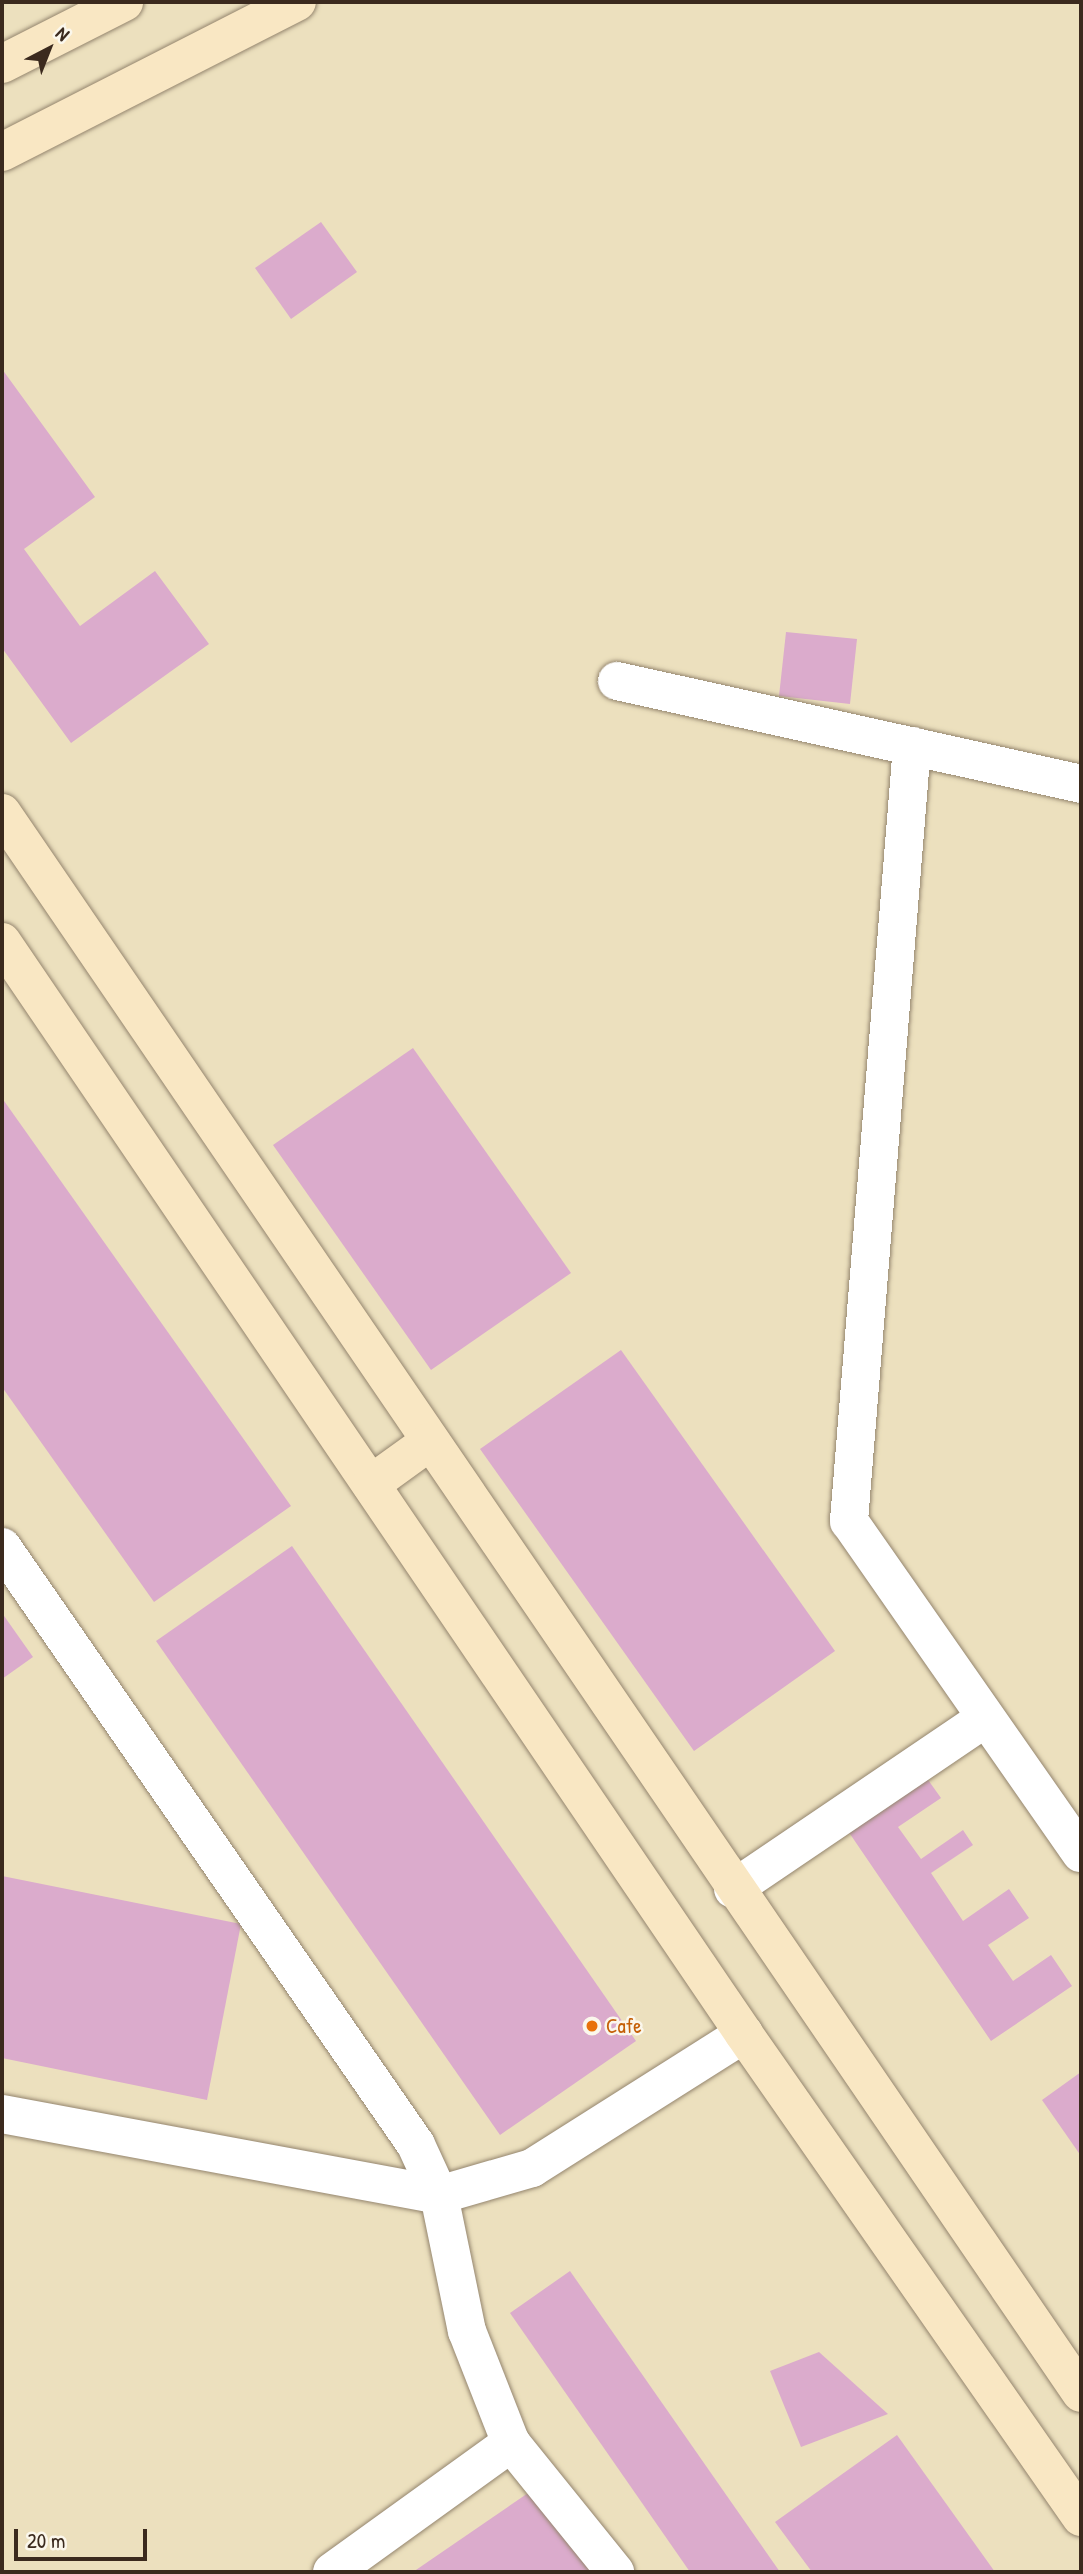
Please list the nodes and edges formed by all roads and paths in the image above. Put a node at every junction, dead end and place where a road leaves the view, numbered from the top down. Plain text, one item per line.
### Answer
1 (124, 2) edge
2 (297, 2) edge
3 (2, 64) edge
4 (2, 152) edge
5 (617, 681) dead end
6 (912, 746) junction
7 (1081, 784) edge
8 (2, 813) edge
9 (2, 942) edge
10 (429, 1442) junction
11 (371, 1484) junction
12 (2, 1547) edge
13 (986, 1718) junction
14 (1081, 1853) edge
15 (733, 1889) junction
16 (744, 2034) junction
17 (2, 2113) edge
18 (439, 2195) junction
19 (1081, 2393) edge
20 (512, 2443) junction
21 (1081, 2517) edge
22 (332, 2572) edge
23 (615, 2572) edge

1 - 3 street
2 - 4 street
5 - 6 street
6 - 7 street
6 - 13 street
8 - 10 street
9 - 11 street
10 - 11 street
10 - 15 street
11 - 16 street
12 - 18 street
13 - 14 street
13 - 15 street
15 - 19 street
16 - 18 street
16 - 21 street
17 - 18 street
18 - 20 street
20 - 22 street
20 - 23 street

